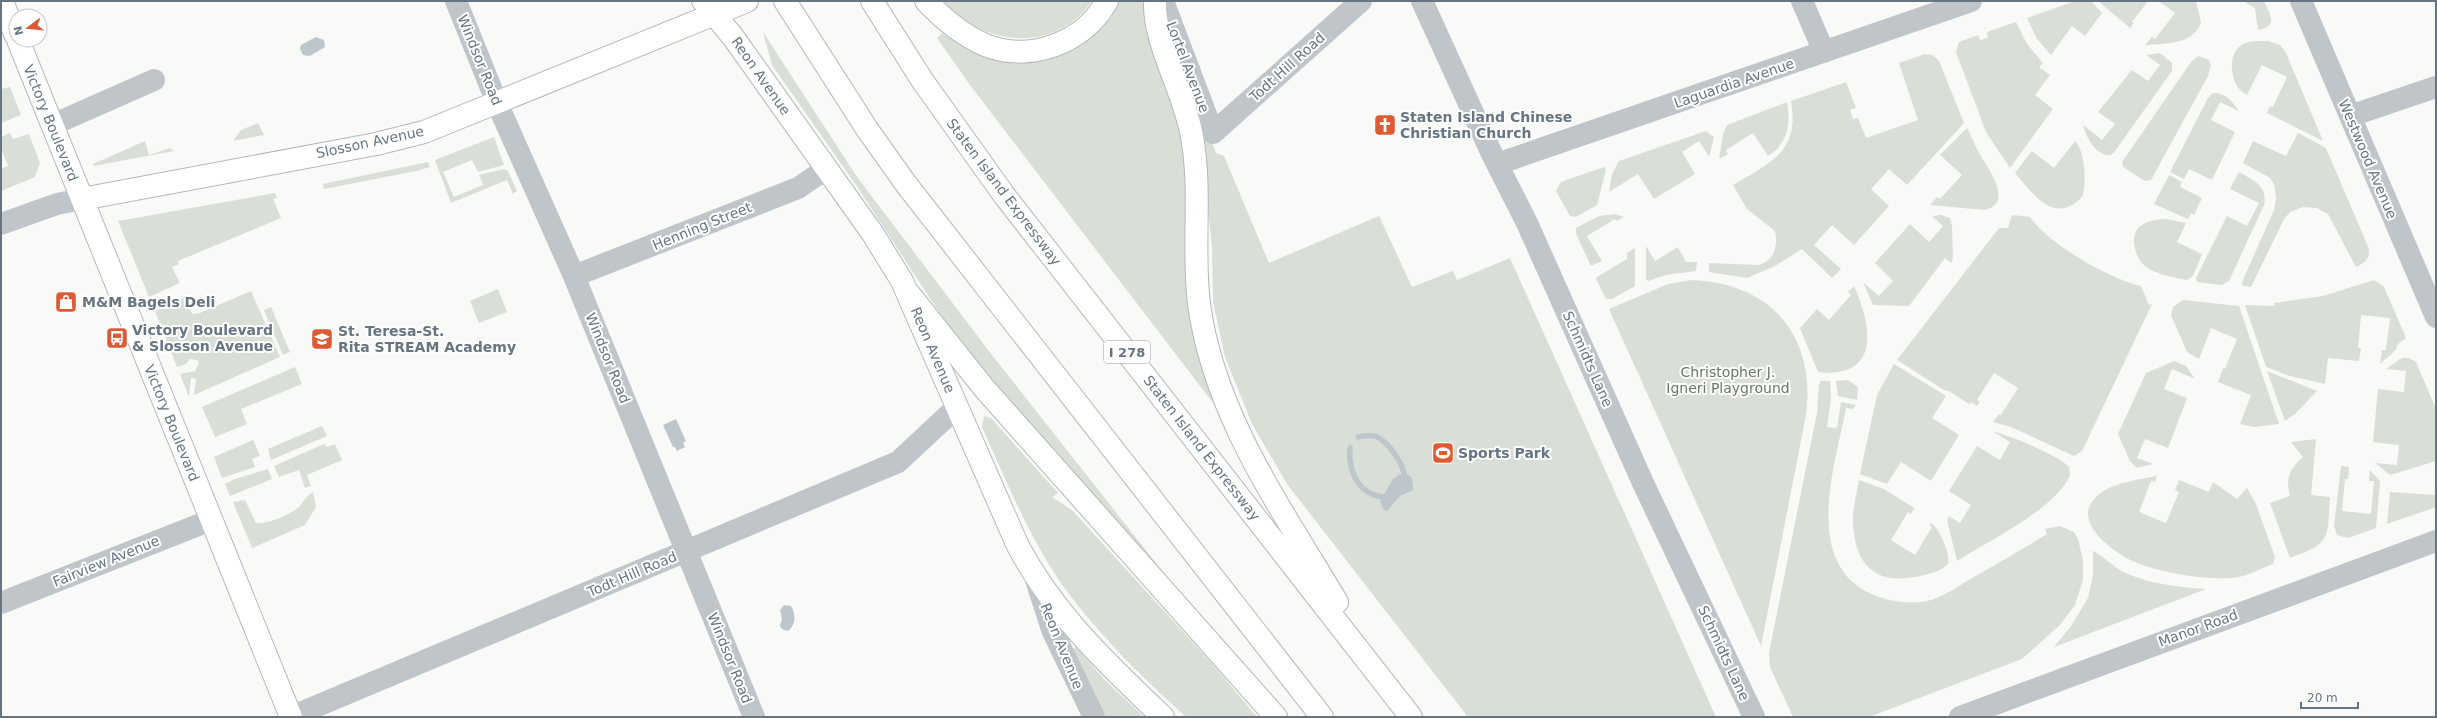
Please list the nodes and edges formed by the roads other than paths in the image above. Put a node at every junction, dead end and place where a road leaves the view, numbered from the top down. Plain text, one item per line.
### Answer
1 (2, 1) edge
2 (456, 1) edge
3 (747, 1) edge
4 (786, 1) edge
5 (926, 1) edge
6 (1107, 1) edge
7 (1155, 1) edge
8 (1163, 1) edge
9 (1361, 1) edge
10 (1422, 1) edge
11 (1802, 1) edge
12 (1971, 1) edge
13 (2301, 1) edge
14 (875, 6) edge
15 (709, 8) edge
16 (8, 16) edge
17 (21, 48) edge
18 (1824, 52) junction
19 (154, 80) dead end
20 (2436, 87) edge
21 (496, 102) junction
22 (2350, 116) junction
23 (52, 125) junction
24 (1213, 132) joint
25 (1497, 164) junction
26 (826, 169) junction
27 (82, 199) junction
28 (1, 224) edge
29 (574, 276) junction
30 (910, 296) junction
31 (2436, 317) edge
32 (957, 407) junction
33 (211, 520) junction
34 (2436, 541) edge
35 (686, 552) junction
36 (1035, 577) junction
37 (3, 597) edge
38 (1386, 684) junction
39 (291, 717) edge
40 (754, 717) edge
41 (1094, 717) edge
42 (1163, 717) edge
43 (1276, 717) edge
44 (1322, 717) edge
45 (1411, 717) edge
46 (1754, 717) edge
47 (1960, 717) edge

1 - 16 main road
2 - 21 street, Windsor Road
3 - 15 main road, Slosson Avenue
4 - 44 main road
5 - 6 main road
7 - 38 main road
8 - 24 street, Lortel Avenue
9 - 24 street, Todt Hill Road
10 - 25 street, Schmidts Lane
11 - 18 street
12 - 18 street, Laguardia Avenue
13 - 22 street, Westwood Avenue
14 - 38 main road, Staten Island Expressway / I 278
15 - 21 main road, Slosson Avenue
15 - 26 main road, Reon Avenue
17 - 23 main road, Victory Boulevard
18 - 25 street, Laguardia Avenue
19 - 23 street
20 - 22 street
21 - 27 main road, Slosson Avenue
21 - 29 street, Windsor Road
22 - 31 street, Westwood Avenue
23 - 27 main road, Victory Boulevard
25 - 46 street, Schmidts Lane
26 - 29 street, Henning Street
26 - 30 main road, Reon Avenue
27 - 28 street, Slosson Avenue
27 - 33 main road, Victory Boulevard
29 - 35 street, Windsor Road
30 - 32 main road, Reon Avenue
30 - 43 main road
32 - 35 street, Todt Hill Road
32 - 36 main road, Reon Avenue
33 - 37 street, Fairview Avenue
33 - 39 main road, Victory Boulevard
34 - 47 street, Manor Road
35 - 39 street, Todt Hill Road
35 - 40 street, Windsor Road
36 - 41 street, Reon Avenue
36 - 42 main road
38 - 45 main road, Staten Island Expressway / I 278

